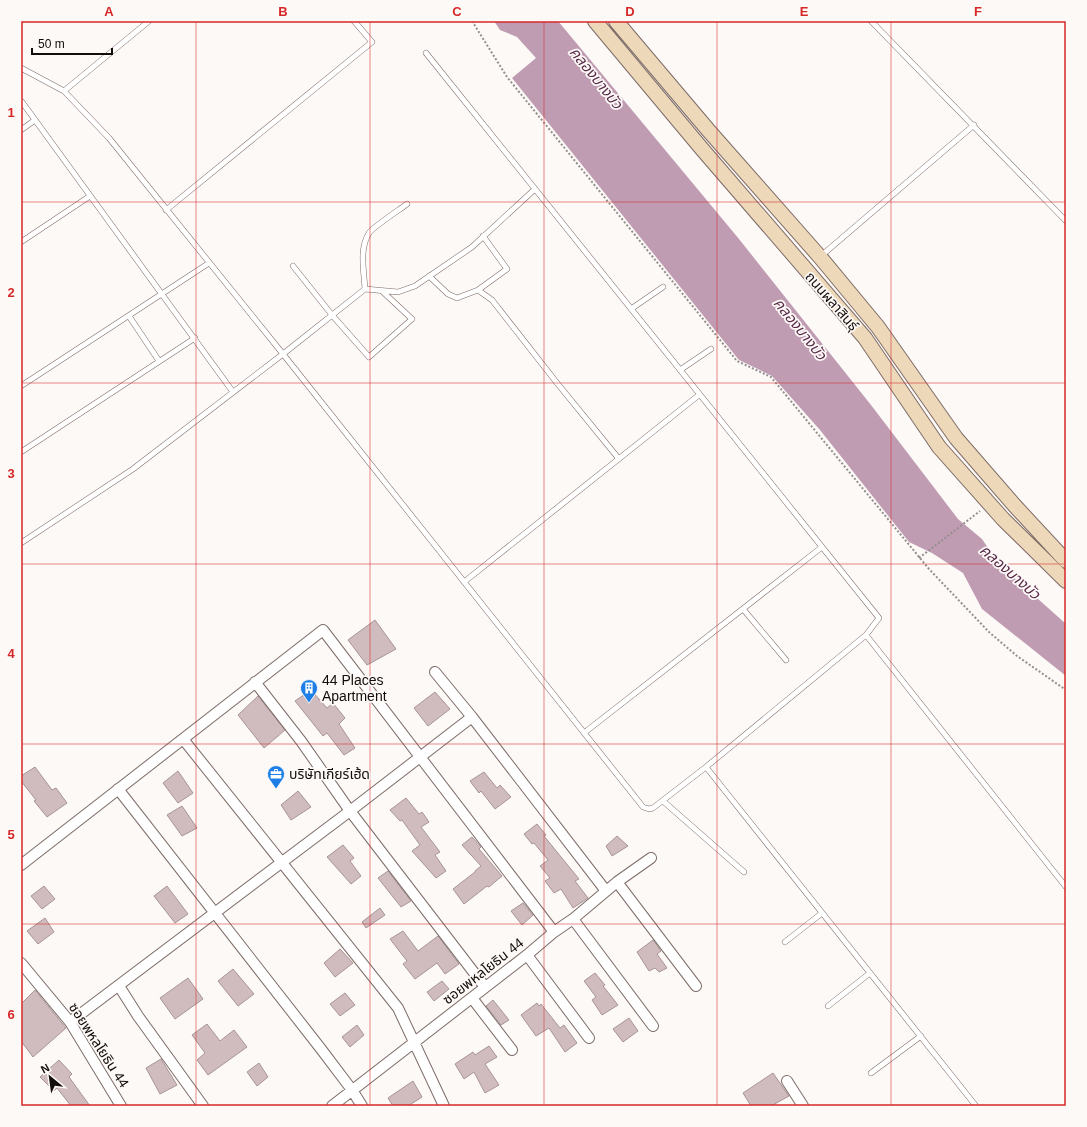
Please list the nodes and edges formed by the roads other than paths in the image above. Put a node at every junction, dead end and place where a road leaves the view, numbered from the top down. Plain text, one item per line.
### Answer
1 (149, 21) edge
2 (354, 21) edge
3 (595, 21) edge
4 (616, 21) edge
5 (871, 21) edge
6 (426, 53) dead end
7 (21, 68) edge
8 (64, 91) junction
9 (22, 102) edge
10 (35, 120) junction
11 (974, 125) junction
12 (21, 130) edge
13 (535, 189) junction
14 (90, 196) junction
15 (407, 204) dead end
16 (166, 210) junction
17 (1066, 220) edge
18 (483, 236) junction
19 (21, 242) edge
20 (820, 257) junction
21 (209, 263) junction
22 (293, 266) dead end
23 (805, 271) junction
24 (429, 276) junction
25 (663, 287) dead end
26 (365, 289) junction
27 (478, 290) junction
28 (382, 291) junction
29 (163, 295) junction
30 (631, 309) junction
31 (332, 315) junction
32 (129, 316) junction
33 (195, 338) junction
34 (711, 349) dead end
35 (283, 354) junction
36 (159, 361) junction
37 (680, 370) junction
38 (21, 386) edge
39 (234, 392) junction
40 (699, 395) junction
41 (21, 452) edge
42 (619, 460) junction
43 (21, 543) edge
44 (822, 547) junction
45 (1066, 560) edge
46 (1066, 581) edge
47 (464, 582) junction
48 (743, 609) junction
49 (866, 635) junction
50 (786, 660) dead end
51 (435, 672) dead end
52 (255, 682) junction
53 (472, 716) junction
54 (584, 733) junction
55 (183, 739) junction
56 (420, 758) junction
57 (706, 767) junction
58 (118, 789) junction
59 (663, 801) junction
60 (350, 811) junction
61 (651, 858) dead end
62 (282, 862) junction
63 (22, 863) edge
64 (744, 872) dead end
65 (617, 882) junction
66 (1066, 887) edge
67 (606, 891) junction
68 (214, 912) junction
69 (822, 912) junction
70 (573, 919) junction
71 (554, 932) junction
72 (785, 942) dead end
73 (528, 955) junction
74 (22, 967) edge
75 (870, 973) junction
76 (119, 986) junction
77 (696, 986) dead end
78 (485, 987) junction
79 (472, 998) junction
80 (828, 1006) dead end
81 (70, 1022) junction
82 (653, 1026) dead end
83 (921, 1036) junction
84 (589, 1038) dead end
85 (415, 1042) junction
86 (512, 1050) dead end
87 (870, 1073) dead end
88 (787, 1081) dead end
89 (352, 1090) junction
90 (121, 1106) edge
91 (203, 1106) edge
92 (332, 1106) edge
93 (362, 1106) edge
94 (444, 1106) edge
95 (803, 1106) edge
96 (976, 1106) edge

1 - 8 lane
2 - 16 lane
3 - 23 main road, ถนนผลาสินธุ์
4 - 20 main road, ถนนผลาสินธุ์
5 - 11 lane
6 - 13 lane
7 - 8 lane
8 - 16 lane
9 - 10 lane
10 - 12 lane
10 - 14 lane
11 - 17 lane
11 - 20 lane
13 - 18 lane
13 - 30 lane
14 - 19 lane
14 - 29 lane
15 - 26 lane
16 - 21 lane
18 - 24 lane
18 - 27 lane
20 - 23 main road
20 - 45 main road, ถนนผลาสินธุ์
21 - 29 lane
21 - 35 lane
22 - 31 lane
23 - 46 main road, ถนนผลาสินธุ์
24 - 27 lane
24 - 28 lane
25 - 30 lane
26 - 28 lane
26 - 31 lane
27 - 42 lane
28 - 31 lane
29 - 32 lane
29 - 33 lane
30 - 37 lane
31 - 35 lane
32 - 36 lane
32 - 38 lane
33 - 36 lane
33 - 39 lane
34 - 37 lane
35 - 39 lane
35 - 47 lane
36 - 41 lane
37 - 40 lane
39 - 43 lane
40 - 42 lane
40 - 44 lane
42 - 47 lane
44 - 48 lane
44 - 49 lane
47 - 54 lane
48 - 50 lane
48 - 54 lane
49 - 57 lane
49 - 66 lane
51 - 53 street
52 - 55 street
52 - 56 street
52 - 60 street
53 - 56 street
53 - 67 street
54 - 59 lane
55 - 58 street
55 - 62 street
56 - 60 street
56 - 71 street
57 - 59 lane
57 - 69 lane
58 - 63 street
58 - 68 street
59 - 64 lane
60 - 62 street
60 - 78 street
61 - 65 street, ซอยพหลโยธิน 44
62 - 68 street
62 - 85 street
65 - 67 street, ซอยพหลโยธิน 44
65 - 77 street
67 - 70 street, ซอยพหลโยธิน 44
68 - 76 street
68 - 89 street
69 - 72 lane
69 - 75 lane
70 - 71 street, ซอยพหลโยธิน 44
70 - 82 street
71 - 73 street, ซอยพหลโยธิน 44
73 - 78 street, ซอยพหลโยธิน 44
73 - 84 street
74 - 81 street, ซอยพหลโยธิน 44
75 - 80 lane
75 - 83 lane
76 - 81 street
76 - 91 street
78 - 79 street, ซอยพหลโยธิน 44
79 - 85 street, ซอยพหลโยธิน 44
79 - 86 street
81 - 90 street, ซอยพหลโยธิน 44
83 - 87 lane
83 - 96 lane
85 - 89 street, ซอยพหลโยธิน 44
85 - 94 street
88 - 95 street
89 - 92 street, ซอยพหลโยธิน 44
89 - 93 street

